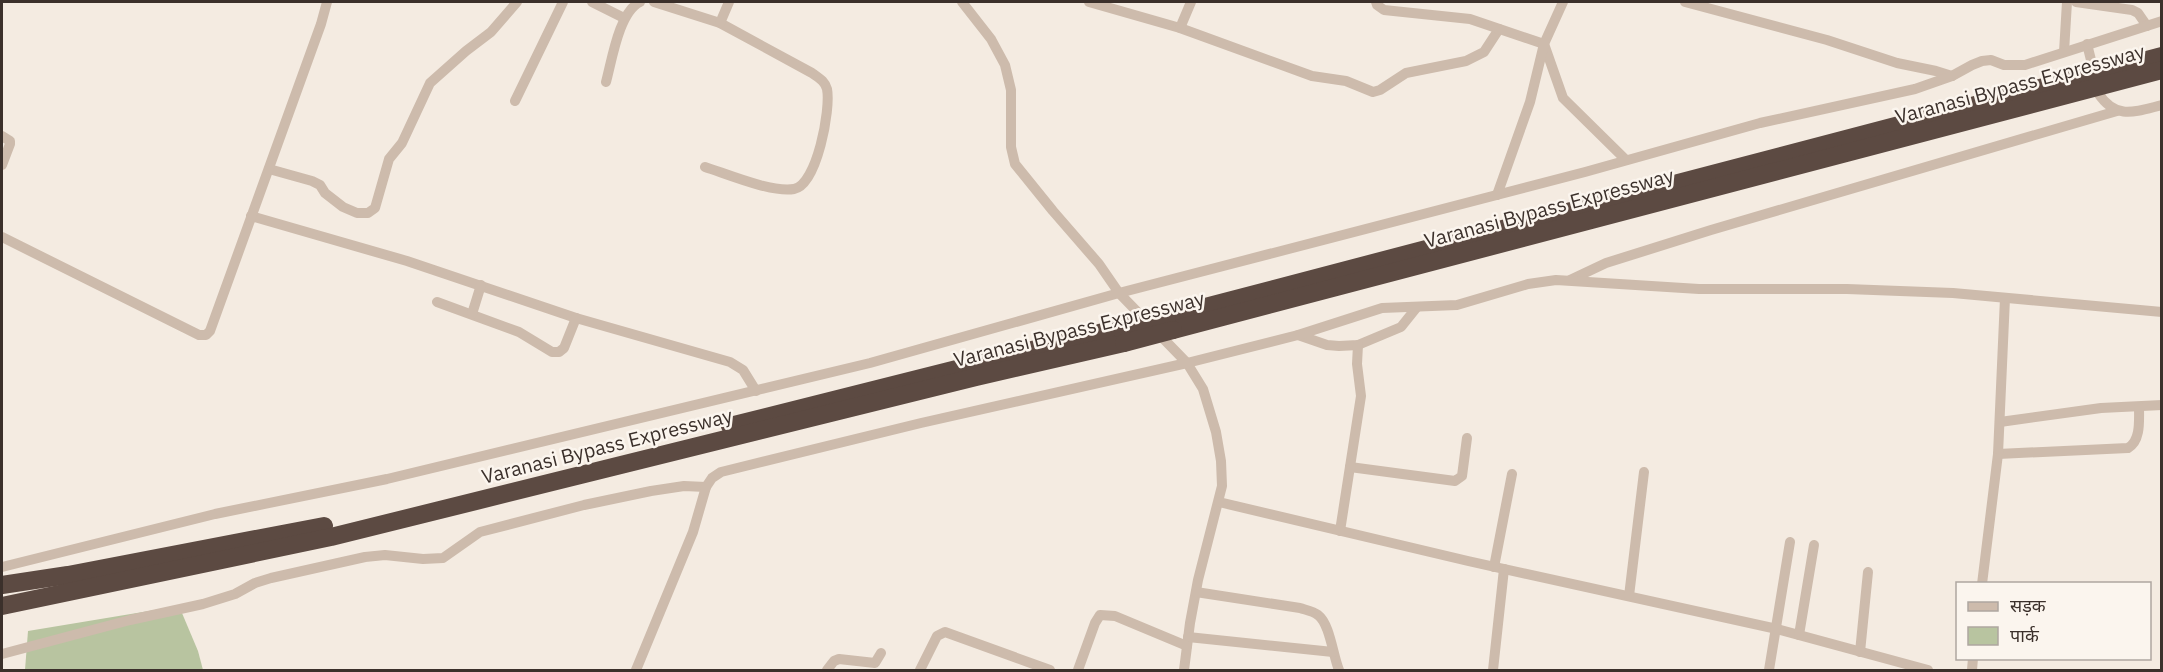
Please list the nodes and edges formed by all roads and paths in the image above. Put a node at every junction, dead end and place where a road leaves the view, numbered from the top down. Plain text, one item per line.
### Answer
1 (327, 2) edge
2 (517, 2) edge
3 (563, 2) edge
4 (592, 2) edge
5 (640, 2) edge
6 (654, 2) edge
7 (729, 2) edge
8 (962, 2) edge
9 (1089, 2) edge
10 (1191, 2) edge
11 (1376, 2) edge
12 (1563, 2) edge
13 (1685, 2) edge
14 (2067, 2) edge
15 (2076, 2) edge
16 (624, 18) junction
17 (2162, 21) edge
18 (720, 24) junction
19 (2147, 26) junction
20 (1180, 28) junction
21 (1499, 29) junction
22 (1544, 44) junction
23 (2087, 44) junction
24 (2064, 52) junction
25 (2162, 56) edge
26 (2091, 60) dead end
27 (2162, 70) edge
28 (1952, 76) junction
29 (606, 82) dead end
30 (2098, 93) dead end
31 (515, 101) dead end
32 (2162, 105) edge
33 (2117, 111) junction
34 (1940, 121) junction
35 (2, 136) edge
36 (1626, 160) junction
37 (2, 165) edge
38 (705, 167) dead end
39 (268, 169) junction
40 (1497, 195) junction
41 (251, 216) junction
42 (2, 237) edge
43 (1568, 280) junction
44 (481, 285) junction
45 (1119, 293) junction
46 (2005, 298) junction
47 (437, 302) dead end
48 (1417, 307) junction
49 (2162, 312) edge
50 (472, 314) junction
51 (576, 318) junction
52 (1121, 335) junction
53 (1298, 335) junction
54 (1358, 345) junction
55 (1187, 363) junction
56 (756, 391) junction
57 (2162, 405) edge
58 (2139, 407) junction
59 (2000, 422) junction
60 (1467, 438) dead end
61 (1998, 454) junction
62 (1350, 467) junction
63 (1644, 472) dead end
64 (1512, 474) dead end
65 (706, 487) junction
66 (1219, 502) junction
67 (1340, 531) junction
68 (1790, 542) dead end
69 (1814, 545) dead end
70 (2, 567) edge
71 (1499, 568) junction
72 (1869, 572) dead end
73 (1982, 582) edge
74 (2, 585) edge
75 (1196, 592) junction
76 (1629, 596) junction
77 (2, 606) edge
78 (1777, 629) junction
79 (1799, 635) junction
80 (1188, 642) junction
81 (1333, 652) junction
82 (1860, 652) junction
83 (881, 653) dead end
84 (2, 654) edge
85 (636, 670) edge
86 (827, 670) edge
87 (920, 670) edge
88 (1050, 670) edge
89 (1078, 670) edge
90 (1188, 670) edge
91 (1336, 670) edge
92 (1493, 670) edge
93 (1769, 670) edge
94 (1924, 670) edge

1 - 39 street
2 - 39 street
3 - 31 street
4 - 16 street
5 - 16 street
6 - 18 street
7 - 18 street
8 - 45 street
9 - 20 street
10 - 20 street
11 - 21 street
12 - 22 street
13 - 28 street
14 - 24 street
15 - 19 street
16 - 29 street
17 - 19 street
18 - 38 street
19 - 23 street
20 - 21 street
21 - 22 street
22 - 36 street
22 - 40 street
23 - 24 street
23 - 26 street
24 - 28 street
25 - 34 highway, Varanasi Bypass Expressway
27 - 34 highway, Varanasi Bypass Expressway
28 - 36 street
30 - 33 street
32 - 33 street
33 - 43 street
34 - 52 highway, Varanasi Bypass Expressway, bridge
35 - 37 street
36 - 40 street
39 - 41 street
40 - 45 street
41 - 42 street
41 - 44 street
43 - 46 street
43 - 48 street
44 - 50 street
44 - 51 street
45 - 55 street
45 - 56 street
46 - 49 street
46 - 59 street
47 - 50 street
48 - 53 street
48 - 54 street
50 - 51 street
51 - 56 street
52 - 74 highway, Varanasi Bypass Expressway
52 - 77 highway, Varanasi Bypass Expressway
53 - 54 street
53 - 55 street
54 - 62 street
55 - 65 street
55 - 66 street
56 - 70 street
57 - 58 street
58 - 59 street
58 - 61 street
59 - 61 street
60 - 62 street
61 - 73 street
62 - 67 street
63 - 76 street
64 - 71 street
65 - 84 street
65 - 85 street
66 - 67 street
66 - 75 street
67 - 71 street
68 - 78 street
69 - 79 street
71 - 76 street
71 - 92 street
72 - 82 street
75 - 80 street
75 - 81 street
76 - 78 street
78 - 79 street
78 - 93 street
79 - 82 street
80 - 81 street
80 - 89 street
80 - 90 street
81 - 91 street
82 - 94 street
83 - 86 street
87 - 88 street

